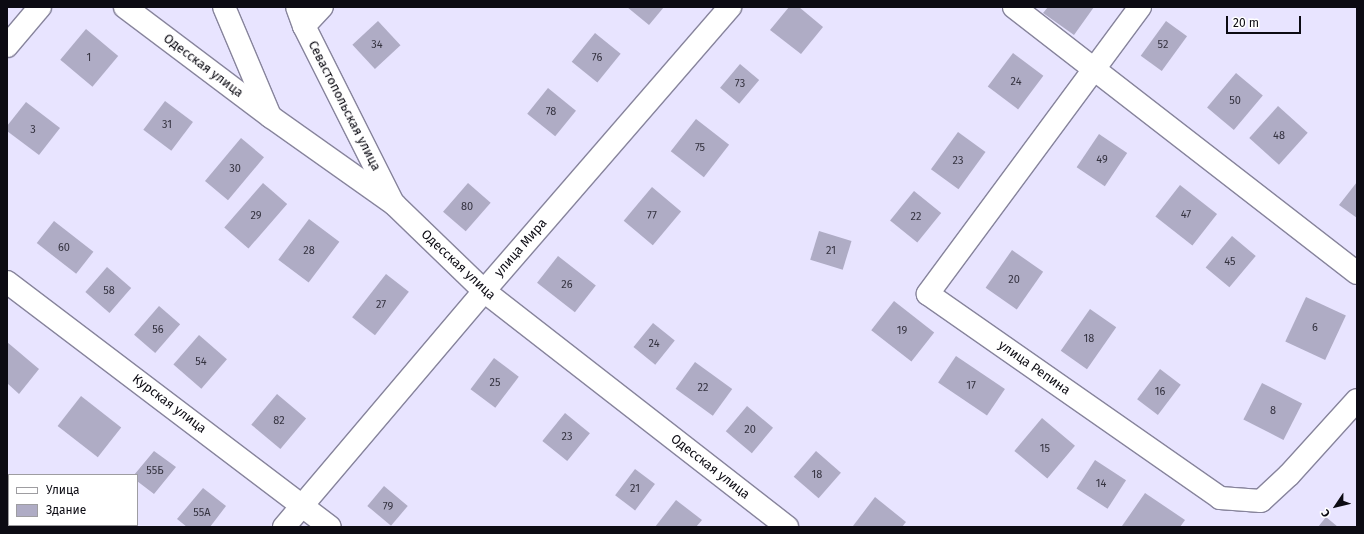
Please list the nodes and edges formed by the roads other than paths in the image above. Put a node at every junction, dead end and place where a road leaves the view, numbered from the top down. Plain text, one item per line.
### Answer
1 (40, 7) edge
2 (125, 7) edge
3 (224, 7) edge
4 (322, 7) edge
5 (730, 7) edge
6 (1014, 7) edge
7 (1140, 7) edge
8 (300, 17) edge
9 (7, 46) edge
10 (1094, 69) junction
11 (271, 117) junction
12 (394, 204) junction
13 (1357, 273) edge
14 (7, 282) edge
15 (484, 291) junction
16 (1357, 400) edge
17 (303, 506) junction
18 (284, 527) edge
19 (330, 527) edge
20 (787, 527) edge

1 - 9 street
2 - 11 street, Одесская улица
3 - 11 street
4 - 8 street
5 - 15 street, улица Мира
6 - 10 street
7 - 10 street, улица Репина
8 - 12 street, Севастопольская улица
10 - 13 street
10 - 16 street, улица Репина
11 - 12 street, Одесская улица
12 - 15 street, Одесская улица
14 - 17 street, Курская улица
15 - 17 street, улица Мира
15 - 20 street, Одесская улица
17 - 18 street, улица Мира
17 - 19 street, Курская улица

